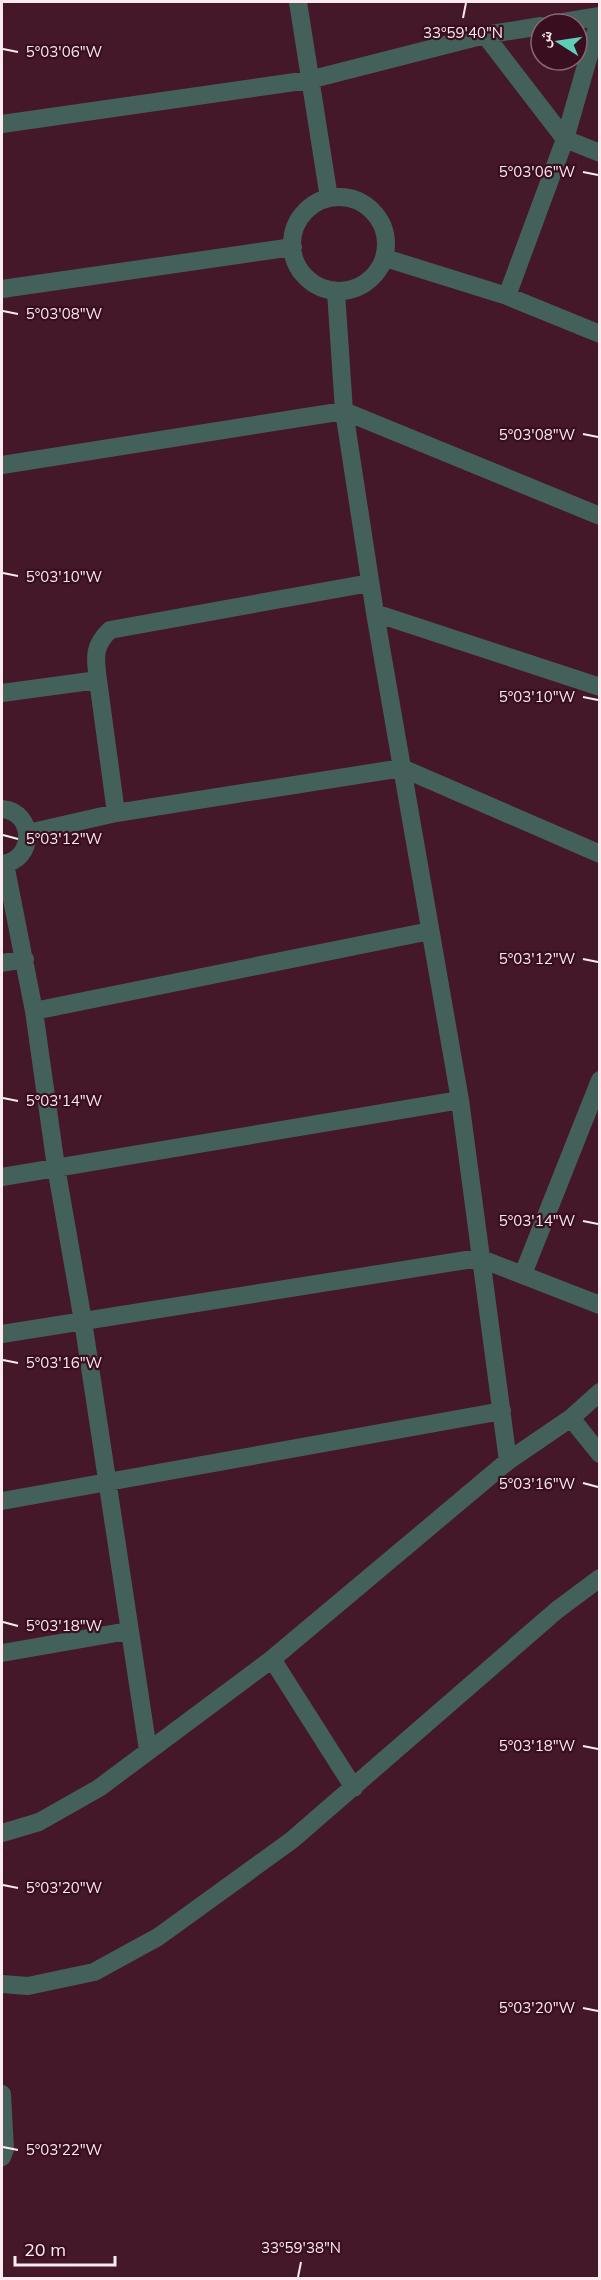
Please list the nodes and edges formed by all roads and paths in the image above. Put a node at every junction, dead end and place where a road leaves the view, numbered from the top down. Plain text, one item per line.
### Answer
1 (298, 2) edge
2 (600, 16) edge
3 (529, 28) edge
4 (484, 35) junction
5 (309, 80) junction
6 (2, 124) edge
7 (564, 139) junction
8 (600, 153) edge
9 (329, 198) junction
10 (293, 247) junction
11 (385, 258) junction
12 (2, 289) edge
13 (336, 292) junction
14 (507, 296) junction
15 (600, 334) edge
16 (344, 411) junction
17 (2, 465) edge
18 (600, 516) edge
19 (370, 583) junction
20 (375, 613) junction
21 (98, 680) junction
22 (600, 687) edge
23 (2, 693) edge
24 (402, 768) junction
25 (2, 804) edge
26 (116, 813) junction
27 (28, 833) junction
28 (600, 854) edge
29 (3, 864) edge
30 (430, 931) junction
31 (25, 960) junction
32 (2, 963) edge
33 (34, 1011) junction
34 (600, 1080) edge
35 (460, 1100) junction
36 (56, 1167) junction
37 (2, 1177) edge
38 (479, 1258) junction
39 (523, 1274) junction
40 (600, 1305) edge
41 (82, 1321) junction
42 (2, 1334) edge
43 (600, 1392) edge
44 (502, 1411) junction
45 (571, 1418) junction
46 (600, 1454) edge
47 (508, 1461) junction
48 (108, 1483) junction
49 (2, 1501) edge
50 (600, 1578) edge
51 (128, 1631) junction
52 (2, 1653) edge
53 (272, 1659) junction
54 (148, 1749) junction
55 (354, 1788) junction
56 (2, 1833) edge
57 (2, 1984) edge
58 (2, 2094) edge
59 (2, 2157) edge

1 - 5 street
2 - 7 street
3 - 4 street
4 - 5 street
4 - 7 street
5 - 6 street
5 - 9 street
7 - 8 street
7 - 14 street
9 - 10 street
9 - 11 street
10 - 12 street
10 - 13 street
11 - 13 street
11 - 14 street
13 - 16 street
14 - 15 street
16 - 17 street
16 - 18 street
16 - 19 street
19 - 20 street
19 - 21 street
20 - 22 street
20 - 24 street
21 - 23 street
21 - 26 street
24 - 26 street
24 - 28 street
24 - 30 street
25 - 27 street
26 - 27 street
27 - 29 street
29 - 31 street
30 - 33 street
30 - 35 street
31 - 32 street
31 - 33 street
33 - 36 street
34 - 39 street
35 - 36 street
35 - 38 street
36 - 37 street
36 - 41 street
38 - 39 street
38 - 41 street
38 - 44 street
39 - 40 street
41 - 42 street
41 - 48 street
43 - 45 street
44 - 47 street
44 - 48 street
45 - 46 street
45 - 47 street
47 - 53 street
48 - 49 street
48 - 51 street
50 - 55 street
51 - 52 street
51 - 54 street
53 - 54 street
53 - 55 street
54 - 56 street
55 - 57 street
58 - 59 street

